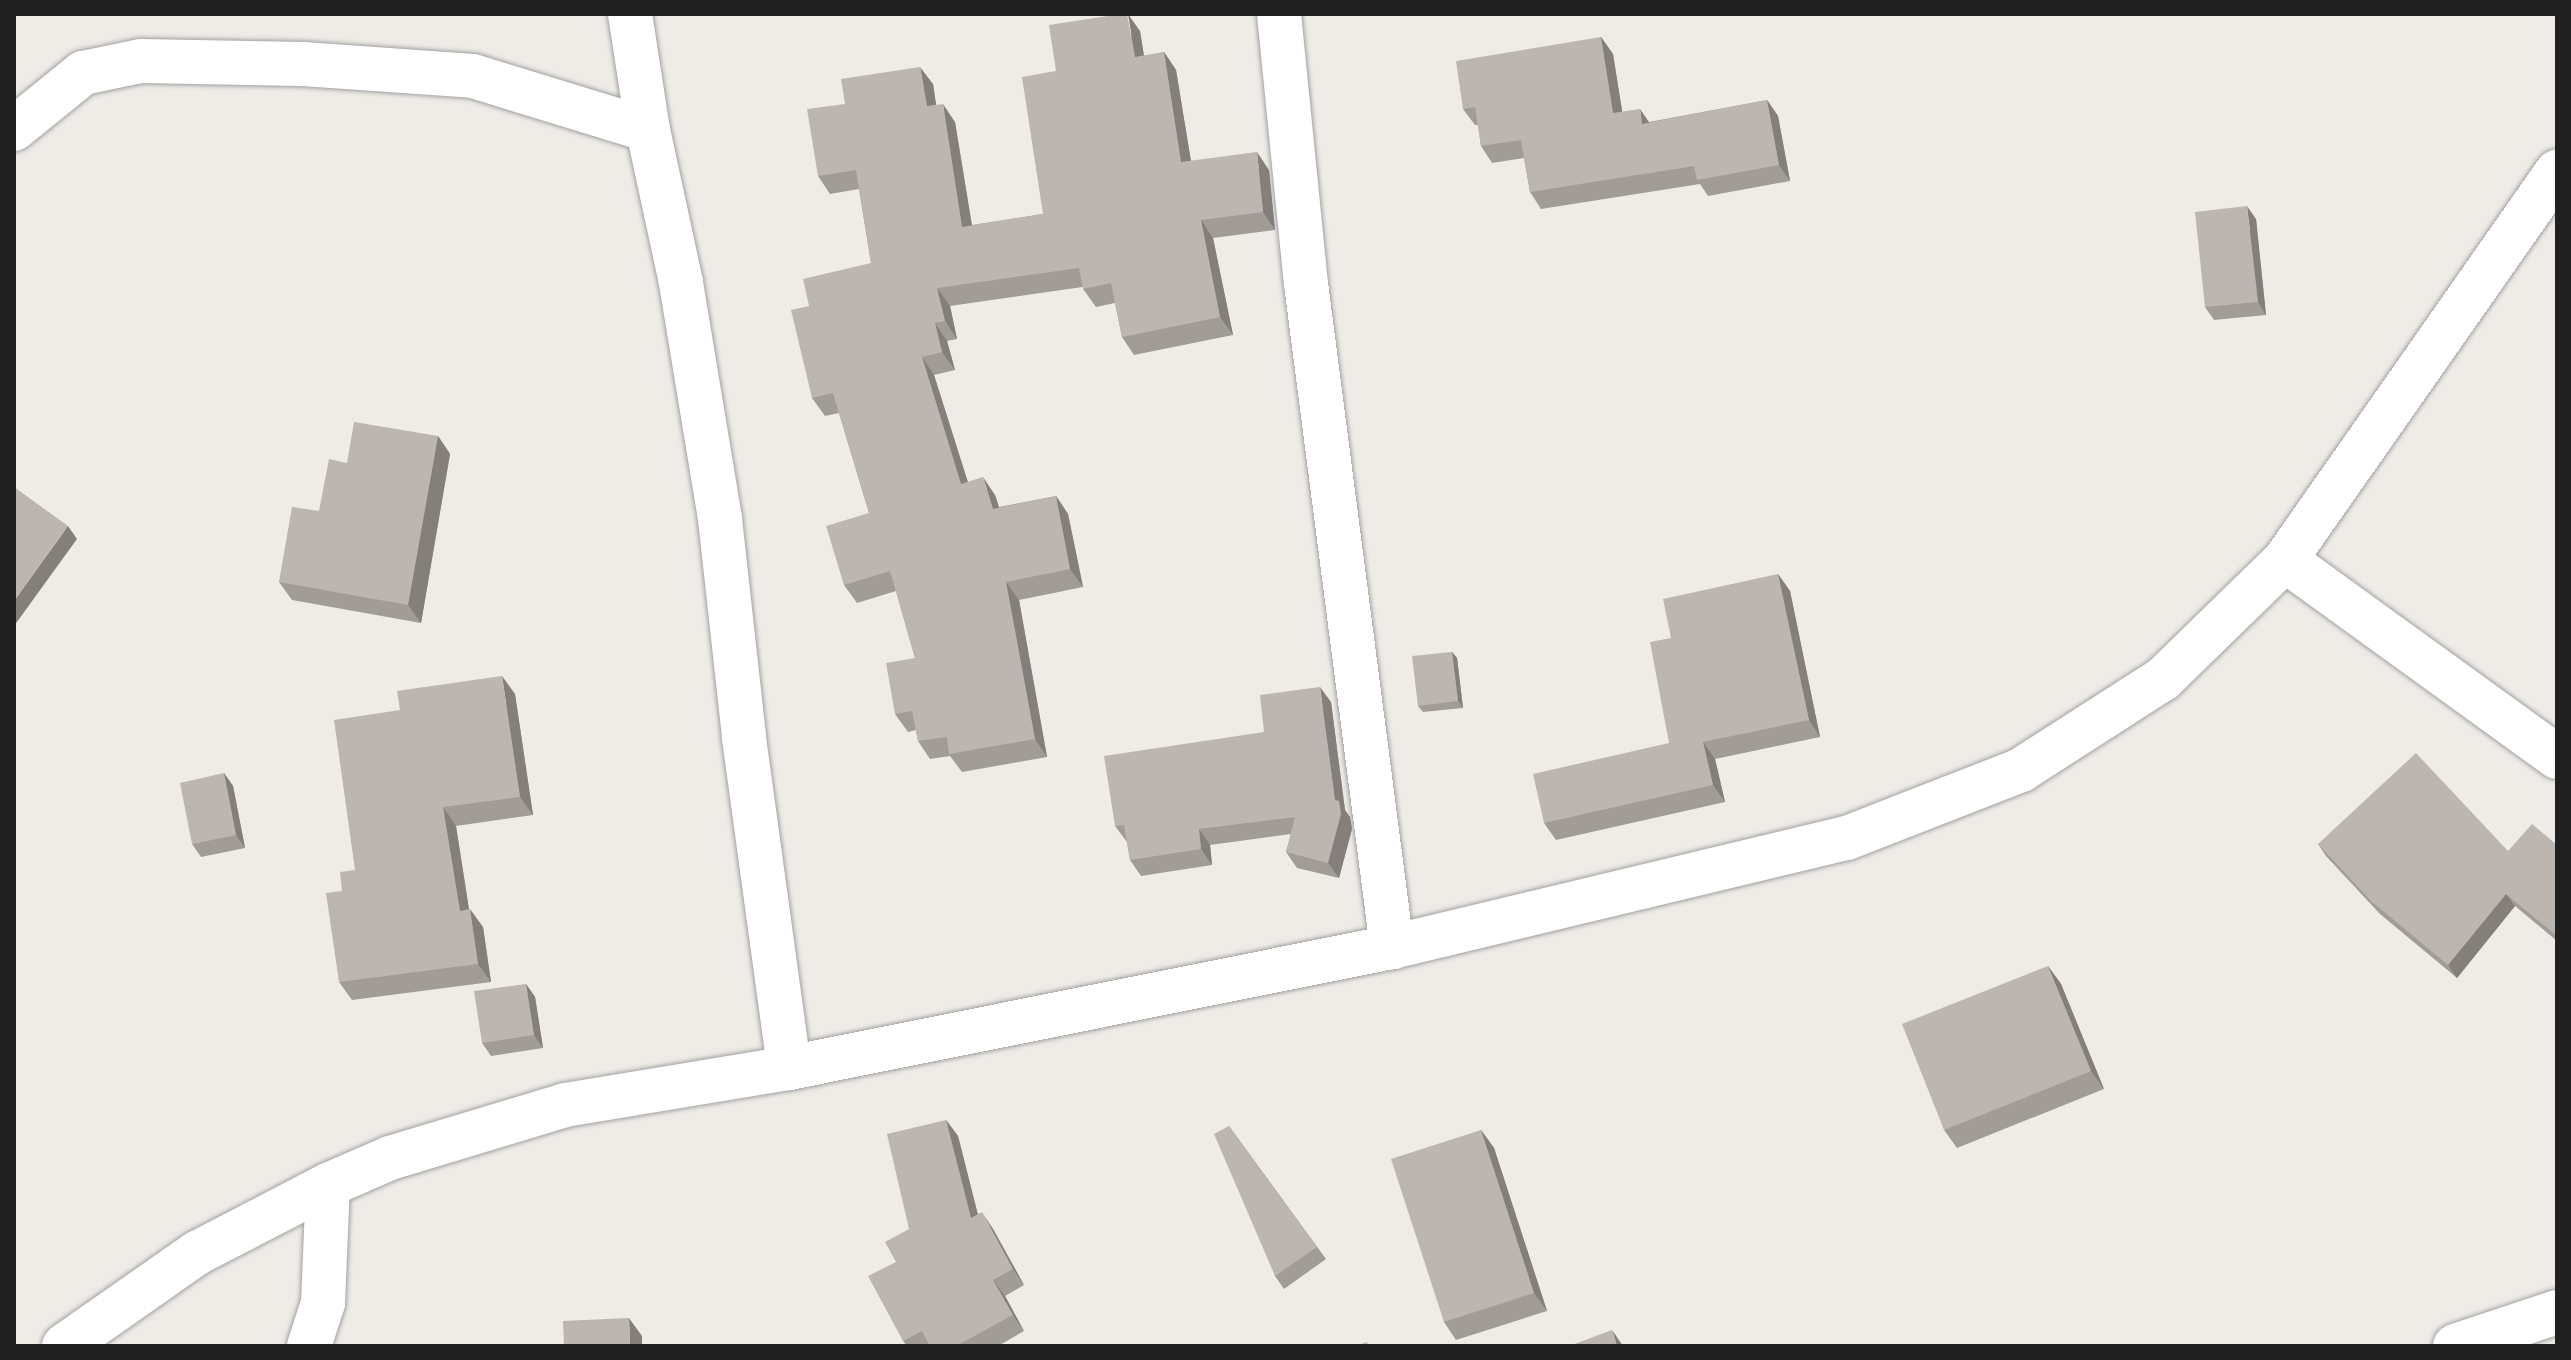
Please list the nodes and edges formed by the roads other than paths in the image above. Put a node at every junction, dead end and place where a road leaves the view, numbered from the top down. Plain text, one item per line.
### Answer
1 (630, 14) edge
2 (1286, 15) edge
3 (14, 129) edge
4 (648, 130) junction
5 (2557, 172) edge
6 (2285, 560) junction
7 (2557, 757) edge
8 (1392, 947) junction
9 (789, 1068) junction
10 (328, 1185) junction
11 (2557, 1312) edge
12 (64, 1346) edge
13 (309, 1346) edge
14 (2455, 1346) edge

1 - 4 street
2 - 8 street
3 - 4 street
4 - 9 street
5 - 6 street
6 - 7 street
6 - 8 street
8 - 9 street
9 - 10 street
10 - 12 street
10 - 13 street
11 - 14 street

